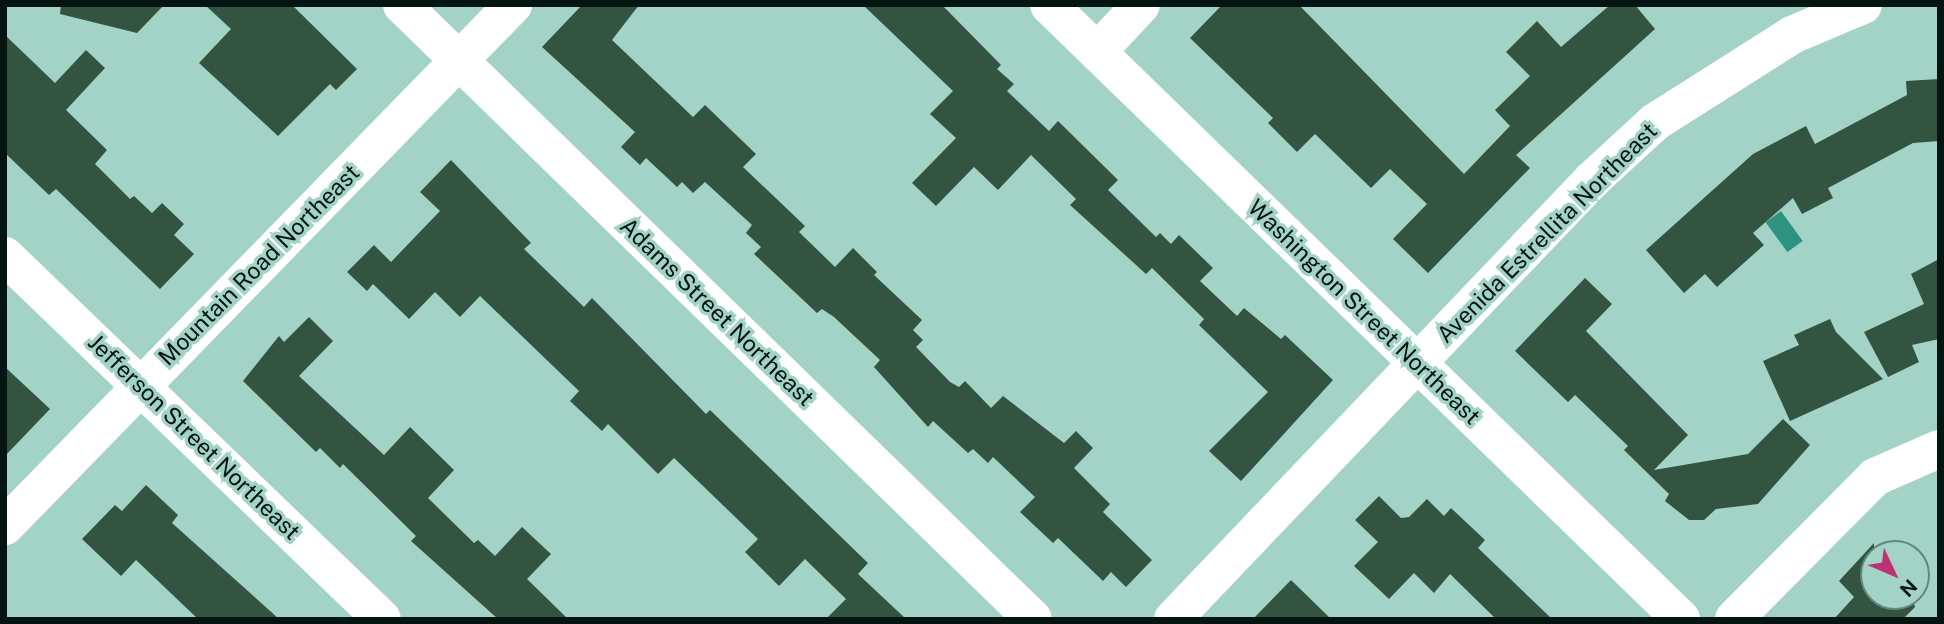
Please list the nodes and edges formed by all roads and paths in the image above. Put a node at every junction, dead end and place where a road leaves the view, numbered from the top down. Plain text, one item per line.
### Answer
1 (401, 5) edge
2 (513, 5) edge
3 (1049, 5) edge
4 (1142, 5) edge
5 (1863, 5) edge
6 (1097, 52) junction
7 (459, 61) junction
8 (5, 256) edge
9 (1417, 364) junction
10 (142, 384) junction
11 (1939, 449) edge
12 (5, 526) edge
13 (382, 619) edge
14 (1033, 619) edge
15 (1173, 619) edge
16 (1681, 619) edge
17 (1734, 619) edge

1 - 7 street, Adams Street Northeast
2 - 7 street, Mountain Road Northeast
3 - 6 street, Washington Street Northeast
4 - 6 street
5 - 9 street, Avenida Estrellita Northeast
6 - 9 street, Washington Street Northeast
7 - 10 street, Mountain Road Northeast
7 - 14 street, Adams Street Northeast
8 - 10 street, Jefferson Street Northeast
9 - 15 street, Avenida Estrellita Northeast
9 - 16 street, Washington Street Northeast
10 - 12 street, Mountain Road Northeast
10 - 13 street, Jefferson Street Northeast
11 - 17 street

